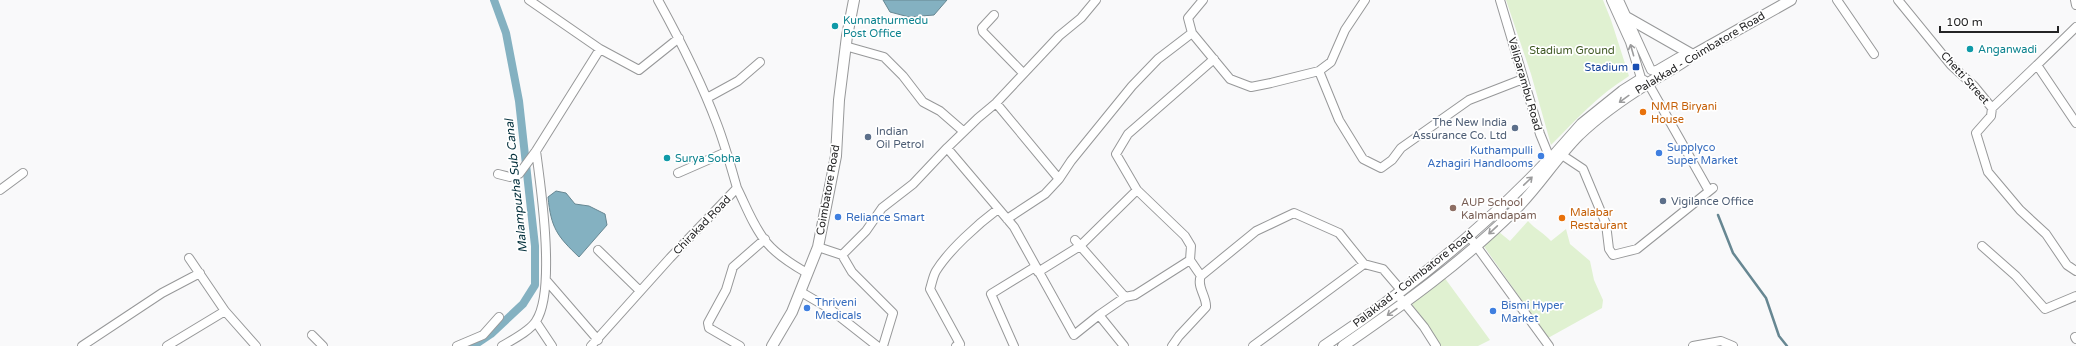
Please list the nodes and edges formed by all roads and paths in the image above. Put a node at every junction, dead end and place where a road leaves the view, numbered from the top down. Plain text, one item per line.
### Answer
1 (529, 0) edge
2 (658, 0) edge
3 (854, 0) edge
4 (1096, 0) edge
5 (1203, 0) edge
6 (1365, 0) edge
7 (1500, 0) edge
8 (1611, 0) edge
9 (1619, 0) edge
10 (1791, 0) edge
11 (1837, 0) edge
12 (1898, 0) edge
13 (2075, 0) edge
14 (2076, 5) edge
15 (994, 15) dead end
16 (1628, 18) junction
17 (2076, 27) edge
18 (1192, 33) junction
19 (679, 38) junction
20 (845, 46) junction
21 (600, 49) junction
22 (1874, 54) dead end
23 (1692, 55) junction
24 (1214, 59) junction
25 (760, 62) dead end
26 (2037, 65) junction
27 (1319, 71) junction
28 (1023, 73) junction
29 (1523, 79) junction
30 (1645, 81) junction
31 (707, 98) junction
32 (996, 103) junction
33 (1992, 108) junction
34 (2076, 122) edge
35 (963, 131) junction
36 (947, 148) junction
37 (536, 151) junction
38 (726, 152) junction
39 (1562, 155) junction
40 (1552, 162) junction
41 (23, 173) dead end
42 (678, 173) dead end
43 (498, 174) dead end
44 (1059, 179) junction
45 (738, 188) junction
46 (0, 190) edge
47 (1137, 190) junction
48 (998, 209) junction
49 (1007, 220) junction
50 (1469, 236) junction
51 (765, 239) junction
52 (1077, 243) junction
53 (1476, 245) junction
54 (1982, 246) dead end
55 (818, 247) junction
56 (598, 250) dead end
57 (842, 255) junction
58 (189, 258) dead end
59 (1190, 260) junction
60 (1364, 264) junction
61 (1037, 269) junction
62 (2076, 271) edge
63 (200, 273) junction
64 (807, 273) junction
65 (1201, 276) junction
66 (546, 280) junction
67 (640, 291) junction
68 (801, 292) junction
69 (1399, 292) junction
70 (2076, 296) edge
71 (1125, 297) junction
72 (1405, 303) junction
73 (225, 311) junction
74 (1099, 315) junction
75 (499, 317) dead end
76 (536, 322) junction
77 (312, 335) dead end
78 (598, 340) junction
79 (959, 345) edge
80 (82, 346) edge
81 (167, 346) edge
82 (256, 346) edge
83 (323, 346) edge
84 (457, 346) edge
85 (502, 346) edge
86 (552, 346) edge
87 (591, 346) edge
88 (740, 346) edge
89 (772, 346) edge
90 (877, 346) edge
91 (883, 346) edge
92 (1014, 346) edge
93 (1124, 346) edge
94 (1172, 346) edge
95 (1253, 346) edge
96 (1324, 346) edge
97 (1343, 346) edge
98 (1436, 346) edge
99 (1549, 346) edge
100 (1693, 346) edge
101 (1733, 346) edge

1 - 21 street
2 - 19 street
3 - 20 main road, Coimbatore Road
4 - 28 street
5 - 18 street
6 - 27 street
7 - 29 street, Valiparambu Road
30 -> 8 street
9 - 16 street
10 - 23 main road, Palakkad - Coimbatore Road
11 - 22 street
12 - 33 street, Chetti Street
13 - 14 street
15 - 28 street
16 - 23 main road
16 - 23 street
17 - 26 street, Chetti Street
18 - 24 street
18 - 44 street
19 - 21 street
19 - 31 street
20 - 35 street
20 - 55 main road, Coimbatore Road
21 - 37 street
23 - 30 main road, Palakkad - Coimbatore Road
24 - 27 street
24 - 47 street
25 - 31 street
26 - 33 street, Chetti Street
26 - 34 street
27 - 29 street
28 - 32 street
29 - 40 street, Valiparambu Road
30 -> 39 main road, Palakkad - Coimbatore Road
30 - 39 street
30 - 40 street
31 - 38 street
32 - 35 street
32 - 44 street
33 - 62 street
35 - 36 street
36 - 48 street
36 - 57 street
37 - 43 street
37 - 66 street
38 - 42 street
38 - 45 street
39 - 40 main road, Palakkad - Coimbatore Road
50 -> 40 main road, Palakkad - Coimbatore Road
40 -> 53 main road, Palakkad - Coimbatore Road
41 - 46 street
44 - 49 street
45 - 51 street, Chirakad Road
45 - 67 street, Chirakad Road
47 - 52 street
47 - 59 street
48 - 49 street
48 - 79 street
49 - 61 street
50 - 53 street
50 - 69 main road, Palakkad - Coimbatore Road
51 - 64 street, Chirakad Road
51 - 88 street
52 - 61 street
52 - 71 street
53 - 72 main road, Palakkad - Coimbatore Road
53 - 99 street
54 - 70 street
55 - 57 street
55 - 64 main road, Coimbatore Road
56 - 67 street
57 - 91 street
58 - 63 street
59 - 65 street
59 - 71 street
60 - 65 street
60 - 69 street
60 - 95 street
61 - 74 street
61 - 92 street
63 - 73 street
63 - 80 street
64 - 68 main road, Coimbatore Road
65 - 94 street
66 - 76 street
66 - 78 street
67 - 78 street, Chirakad Road
68 - 89 main road, Coimbatore Road
68 - 90 street
69 - 72 street
69 - 96 main road, Palakkad - Coimbatore Road
71 - 74 street
72 -> 97 main road, Palakkad - Coimbatore Road
72 - 98 street
73 - 81 street
73 - 82 street
74 - 93 street
75 - 84 street
76 - 85 street
76 - 86 street
77 - 83 street
78 - 87 street, Chirakad Road
100 - 101 street

